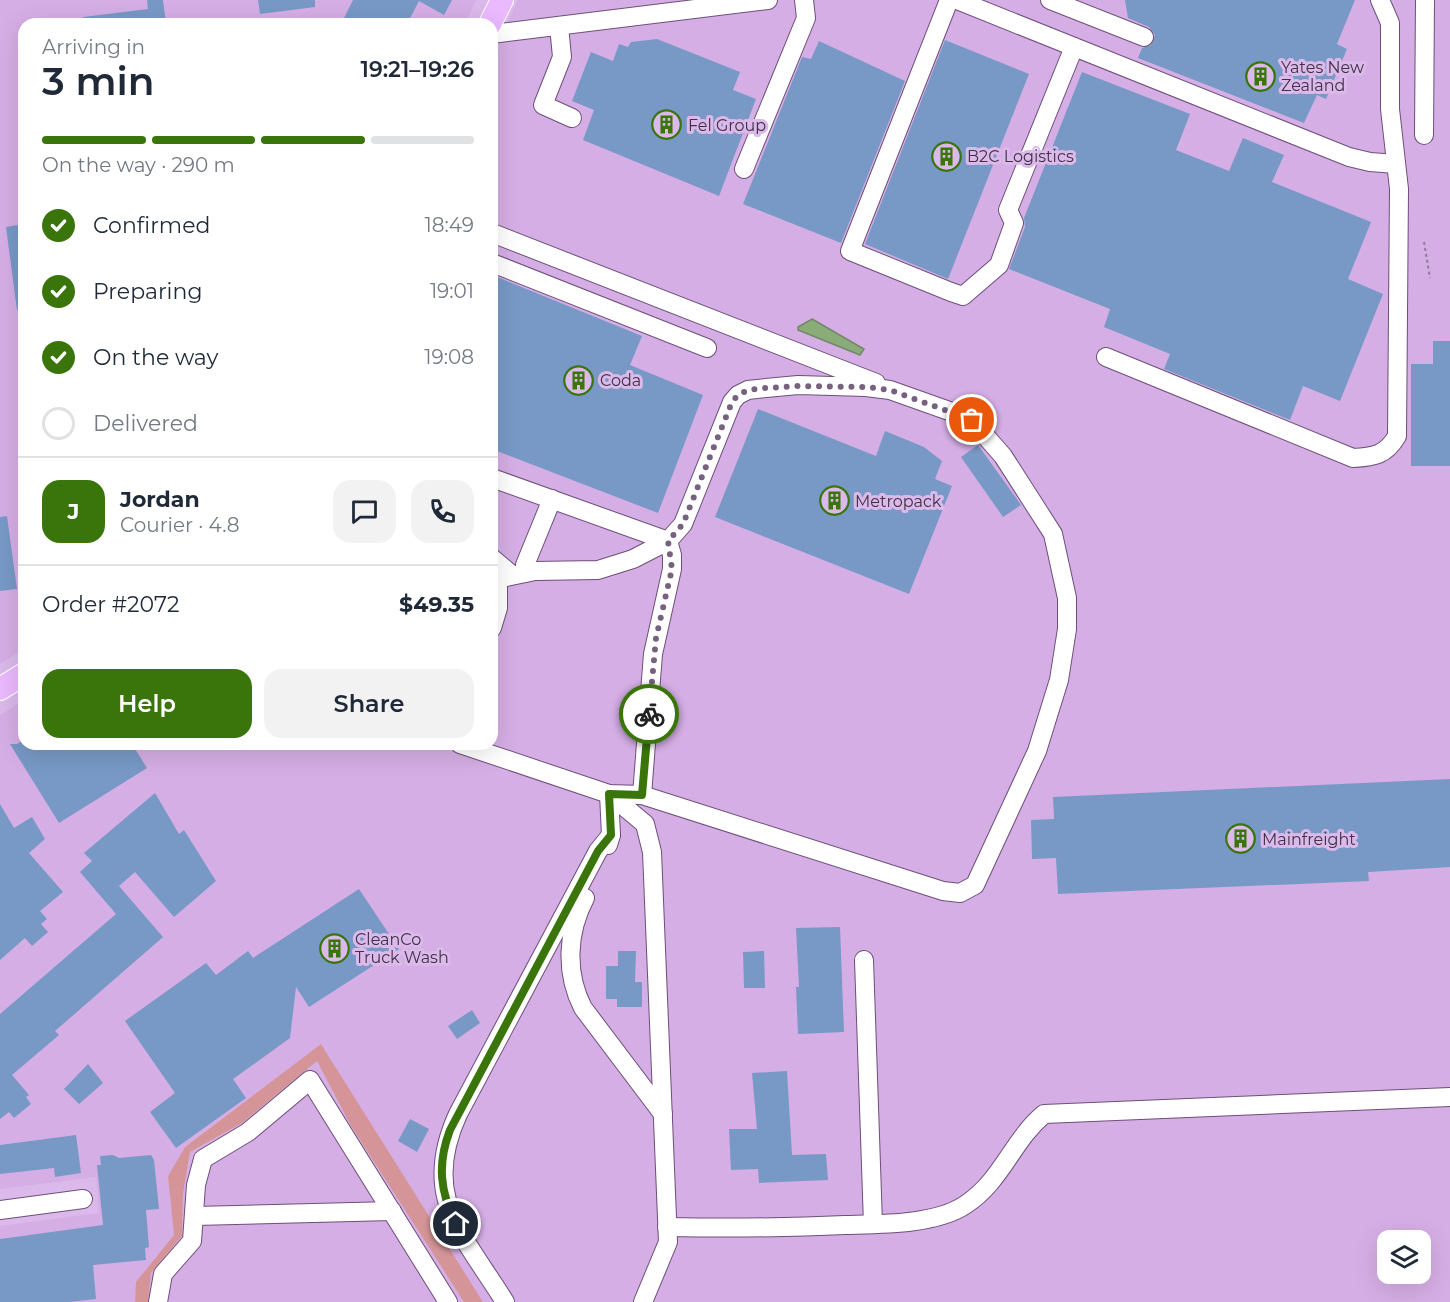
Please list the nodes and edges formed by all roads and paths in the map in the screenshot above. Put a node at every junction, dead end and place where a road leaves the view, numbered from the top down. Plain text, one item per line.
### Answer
1 (502, 0) edge
2 (768, 0) edge
3 (804, 0) edge
4 (949, 0) edge
5 (957, 0) edge
6 (1050, 0) edge
7 (1380, 0) edge
8 (1425, 0) edge
9 (493, 18) edge
10 (559, 26) junction
11 (498, 33) edge
12 (1144, 37) dead end
13 (1074, 47) junction
14 (572, 118) dead end
15 (1424, 135) dead end
16 (1396, 164) junction
17 (744, 169) dead end
18 (498, 235) edge
19 (1424, 242) dead end
20 (498, 265) edge
21 (1430, 278) dead end
22 (707, 348) dead end
23 (1106, 357) dead end
24 (895, 391) junction
25 (498, 480) edge
26 (552, 499) junction
27 (668, 541) junction
28 (507, 576) edge
29 (498, 608) edge
30 (18, 678) edge
31 (0, 689) edge
32 (478, 750) edge
33 (609, 794) junction
34 (642, 795) junction
35 (611, 835) junction
36 (864, 960) dead end
37 (1450, 1098) edge
38 (663, 1114) junction
39 (83, 1199) dead end
40 (0, 1210) edge
41 (392, 1211) junction
42 (195, 1216) junction
43 (873, 1224) junction
44 (667, 1227) junction
45 (158, 1302) edge
46 (448, 1302) edge
47 (506, 1302) edge
48 (643, 1302) edge

1 - 9 main road
2 - 10 street
3 - 17 street
4 - 13 street
5 - 13 street
6 - 12 street
7 - 16 street
8 - 15 street
10 - 11 street
10 - 14 street
13 - 16 street
16 - 23 street
18 - 24 street
19 - 21 path
20 - 22 street
24 - 27 street
24 - 34 street
25 - 26 street
26 - 27 street
26 - 28 street
27 - 28 street
27 - 34 street
28 - 29 street
30 - 31 main road
32 - 33 street
33 - 34 street
33 - 35 street
33 - 38 street
35 - 38 street
35 - 47 street
36 - 43 street
37 - 43 street
38 - 44 street
39 - 40 street
41 - 42 street
41 - 42 street
41 - 46 street
42 - 45 street
43 - 44 street
44 - 48 street

